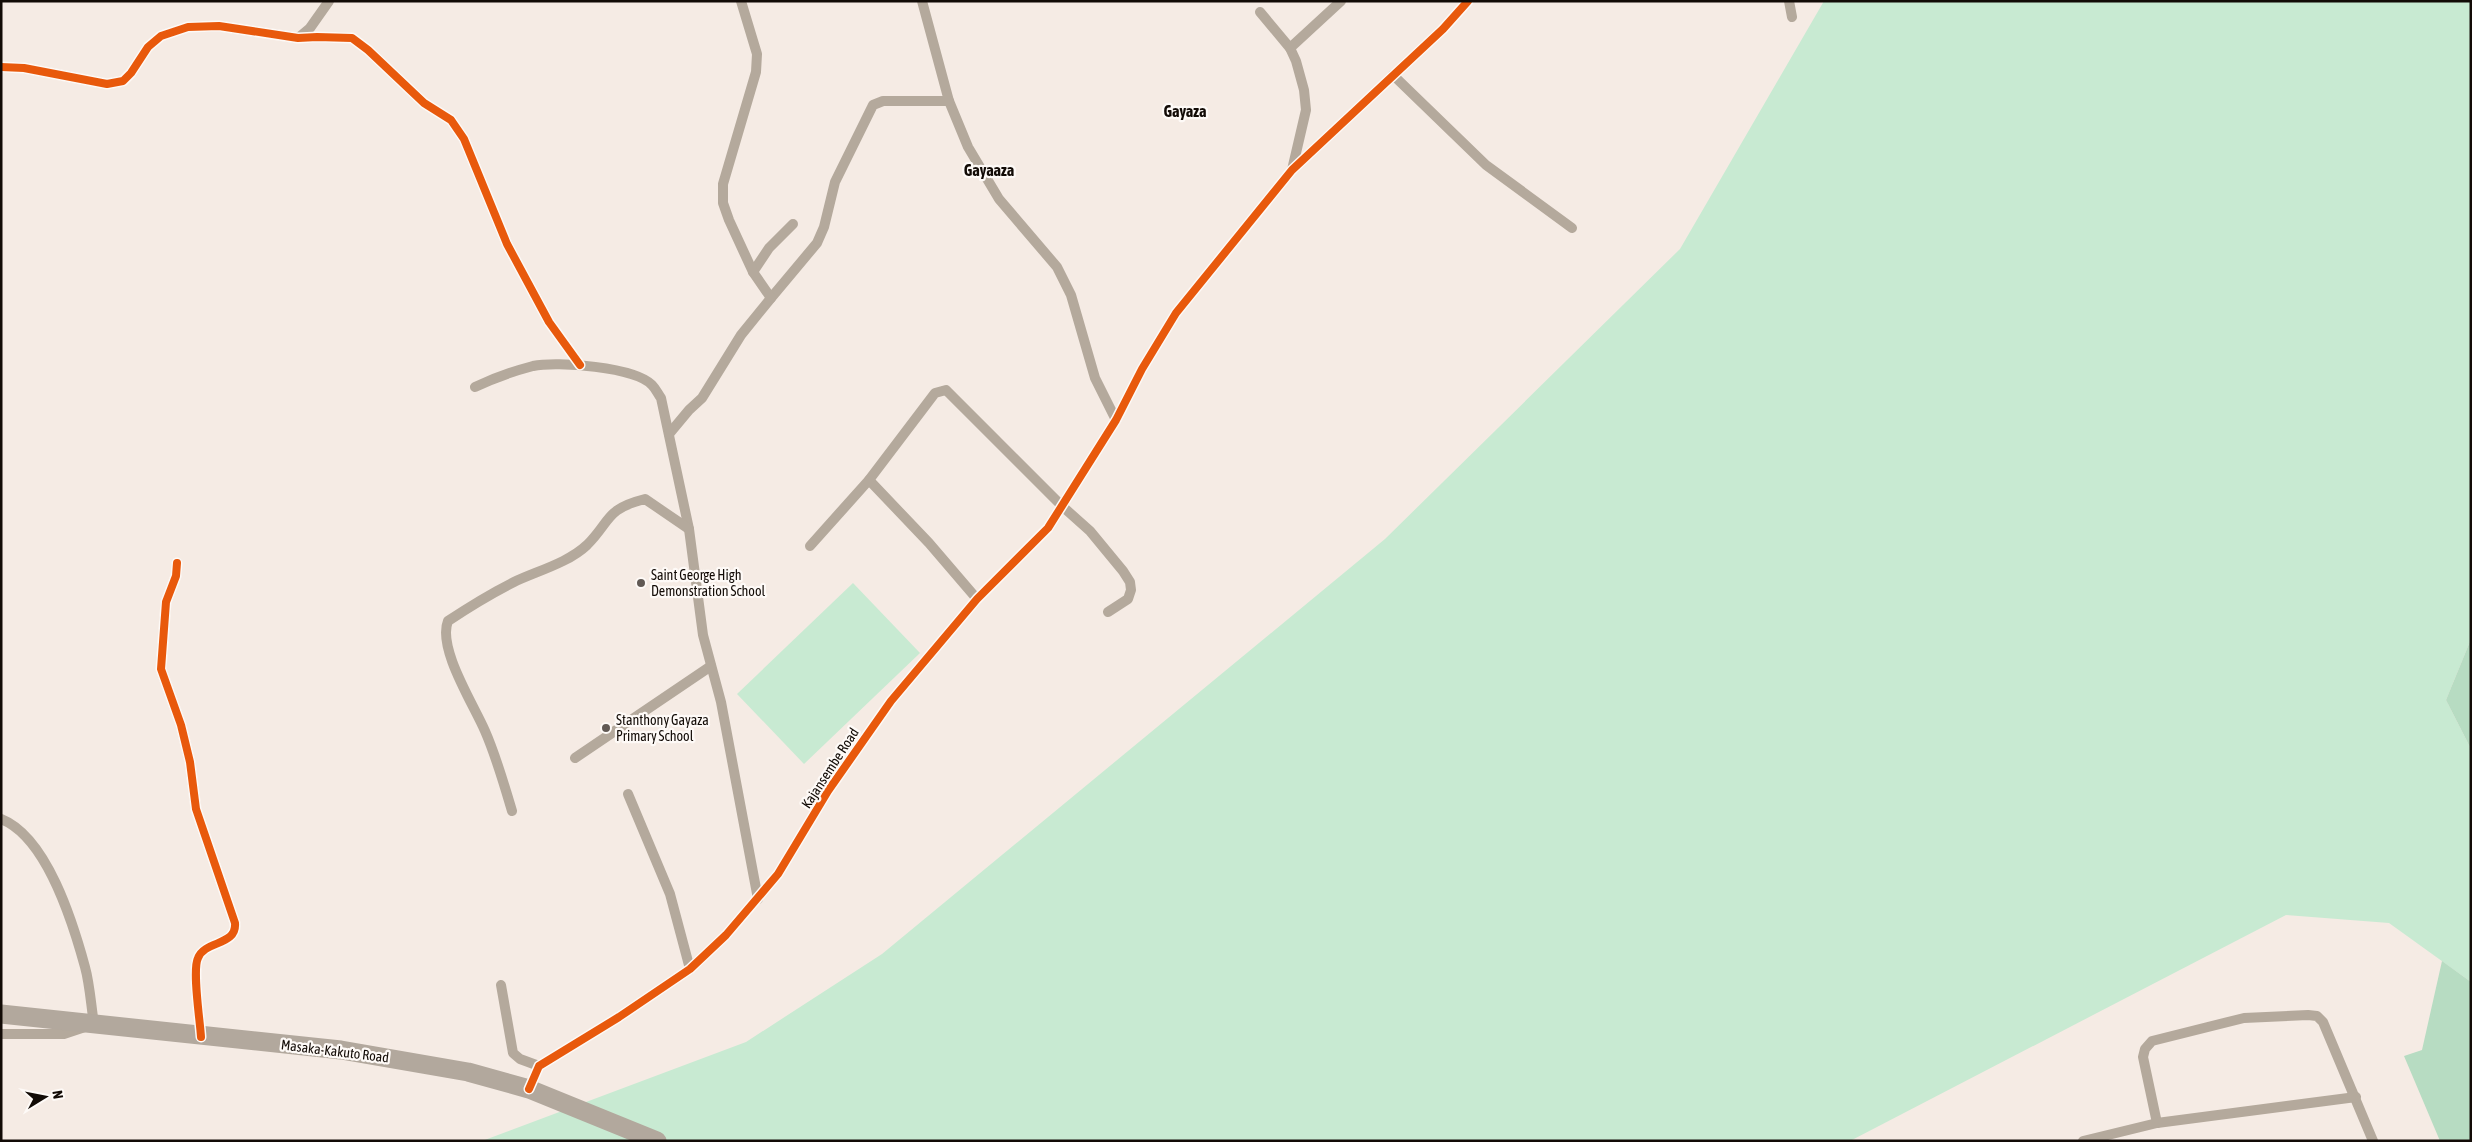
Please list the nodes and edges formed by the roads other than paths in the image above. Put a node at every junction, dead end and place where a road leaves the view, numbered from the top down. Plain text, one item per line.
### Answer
1 (329, 1) edge
2 (741, 1) edge
3 (922, 1) edge
4 (1341, 1) edge
5 (1468, 1) edge
6 (1789, 1) edge
7 (1260, 12) dead end
8 (1792, 17) dead end
9 (298, 38) junction
10 (1290, 48) junction
11 (1, 67) edge
12 (1393, 75) junction
13 (949, 102) junction
14 (1292, 170) junction
15 (793, 224) dead end
16 (1572, 228) dead end
17 (753, 272) junction
18 (771, 298) junction
19 (580, 365) junction
20 (476, 387) dead end
21 (1116, 420) junction
22 (669, 434) junction
23 (869, 480) junction
24 (1062, 506) junction
25 (690, 529) junction
26 (810, 546) dead end
27 (177, 563) dead end
28 (977, 599) junction
29 (1108, 612) dead end
30 (711, 666) junction
31 (574, 758) dead end
32 (628, 794) dead end
33 (512, 811) dead end
34 (1, 819) edge
35 (758, 899) junction
36 (690, 969) junction
37 (501, 985) dead end
38 (1, 1014) edge
39 (94, 1024) junction
40 (1, 1034) edge
41 (201, 1036) junction
42 (539, 1066) junction
43 (529, 1089) junction
44 (2356, 1097) junction
45 (2157, 1123) junction
46 (657, 1141) edge
47 (2083, 1141) edge
48 (2374, 1141) edge

1 - 9 street
2 - 17 street
3 - 13 street
4 - 10 street
5 - 12 street, Kajansembe Road
6 - 8 street
7 - 10 street
9 - 11 street
9 - 19 street
10 - 14 street
12 - 14 street, Kajansembe Road
12 - 16 street
13 - 18 street
13 - 21 street
14 - 21 street, Kajansembe Road
15 - 17 street
17 - 18 street
18 - 22 street
19 - 20 street
19 - 22 street
21 - 24 street, Kajansembe Road
22 - 25 street
23 - 24 street
23 - 26 street
23 - 28 street
24 - 28 street, Kajansembe Road
24 - 29 street
25 - 30 street
25 - 33 street
27 - 41 street
28 - 35 street, Kajansembe Road
30 - 31 street
30 - 35 street
32 - 36 street
34 - 39 street
35 - 36 street, Kajansembe Road
36 - 42 street, Kajansembe Road
37 - 42 street
38 - 39 highway, Masaka-Kakuto Road
39 - 40 street
39 - 41 highway, Masaka-Kakuto Road
41 - 43 highway, Masaka-Kakuto Road
42 - 43 street
43 - 46 highway, Masaka-Kakuto Road
44 - 45 street
44 - 45 street
44 - 48 street
45 - 47 street

